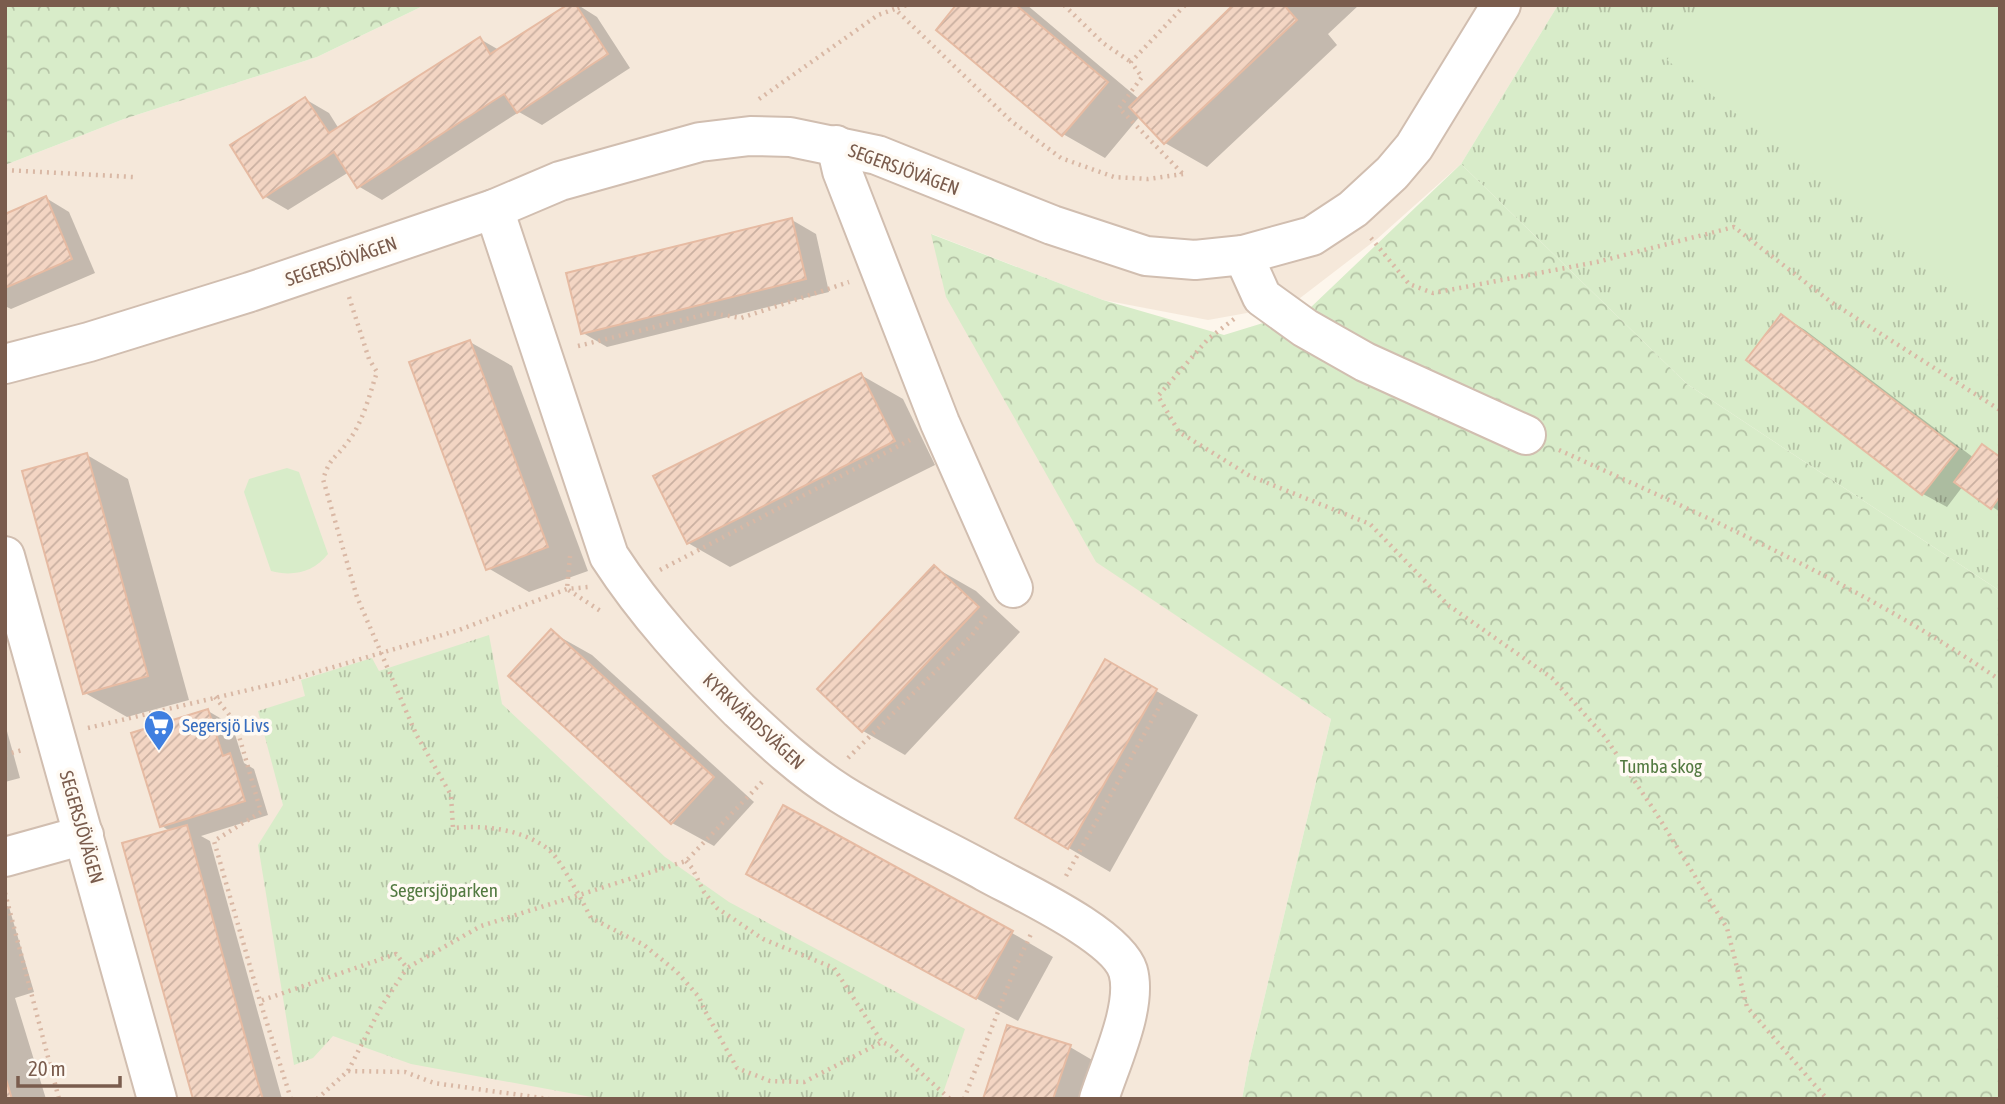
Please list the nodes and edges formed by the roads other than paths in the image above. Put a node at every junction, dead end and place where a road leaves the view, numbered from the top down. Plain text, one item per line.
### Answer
1 (1502, 5) edge
2 (836, 145) junction
3 (494, 209) junction
4 (1243, 255) junction
5 (5, 363) edge
6 (1527, 435) road end
7 (5, 556) edge
8 (1013, 588) road end
9 (85, 835) junction
10 (5, 857) edge
11 (158, 1099) edge
12 (1099, 1099) edge

1 - 4 street, SEGERSJÖVÄGEN
2 - 3 street, SEGERSJÖVÄGEN
2 - 4 street, SEGERSJÖVÄGEN
2 - 8 street
3 - 5 street, SEGERSJÖVÄGEN
3 - 12 street, KYRKVÄRDSVÄGEN
4 - 6 street
7 - 9 street, SEGERSJÖVÄGEN
9 - 10 street
9 - 11 street, SEGERSJÖVÄGEN

